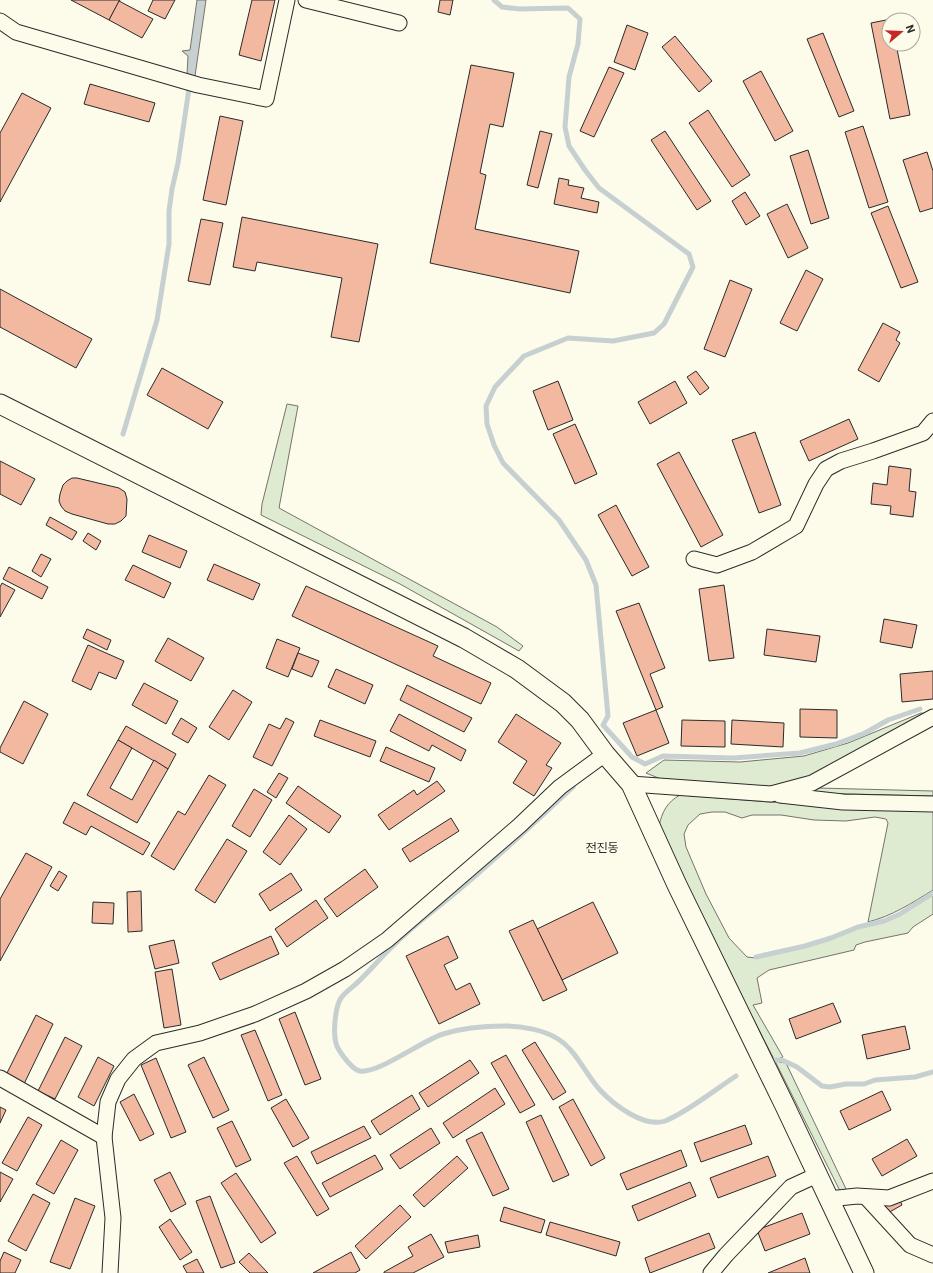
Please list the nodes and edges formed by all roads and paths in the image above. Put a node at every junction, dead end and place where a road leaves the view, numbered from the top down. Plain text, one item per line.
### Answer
1 (287, 0) edge
2 (306, 0) edge
3 (0, 21) edge
4 (399, 23) dead end
5 (0, 404) edge
6 (933, 421) edge
7 (694, 559) dead end
8 (933, 717) edge
9 (605, 754) junction
10 (631, 784) junction
11 (771, 794) junction
12 (933, 804) edge
13 (0, 1078) edge
14 (104, 1137) junction
15 (817, 1175) junction
16 (933, 1181) edge
17 (866, 1197) junction
18 (829, 1199) junction
19 (933, 1255) edge
20 (110, 1273) edge
21 (711, 1273) edge
22 (864, 1273) edge

1 - 3 street
2 - 4 street
5 - 9 street
6 - 7 street
8 - 11 street
9 - 10 street
9 - 14 street
10 - 11 street
10 - 15 street
11 - 12 street
13 - 14 street
14 - 20 street
15 - 18 street
15 - 21 street
16 - 17 street
17 - 18 street
17 - 19 street
18 - 22 street

